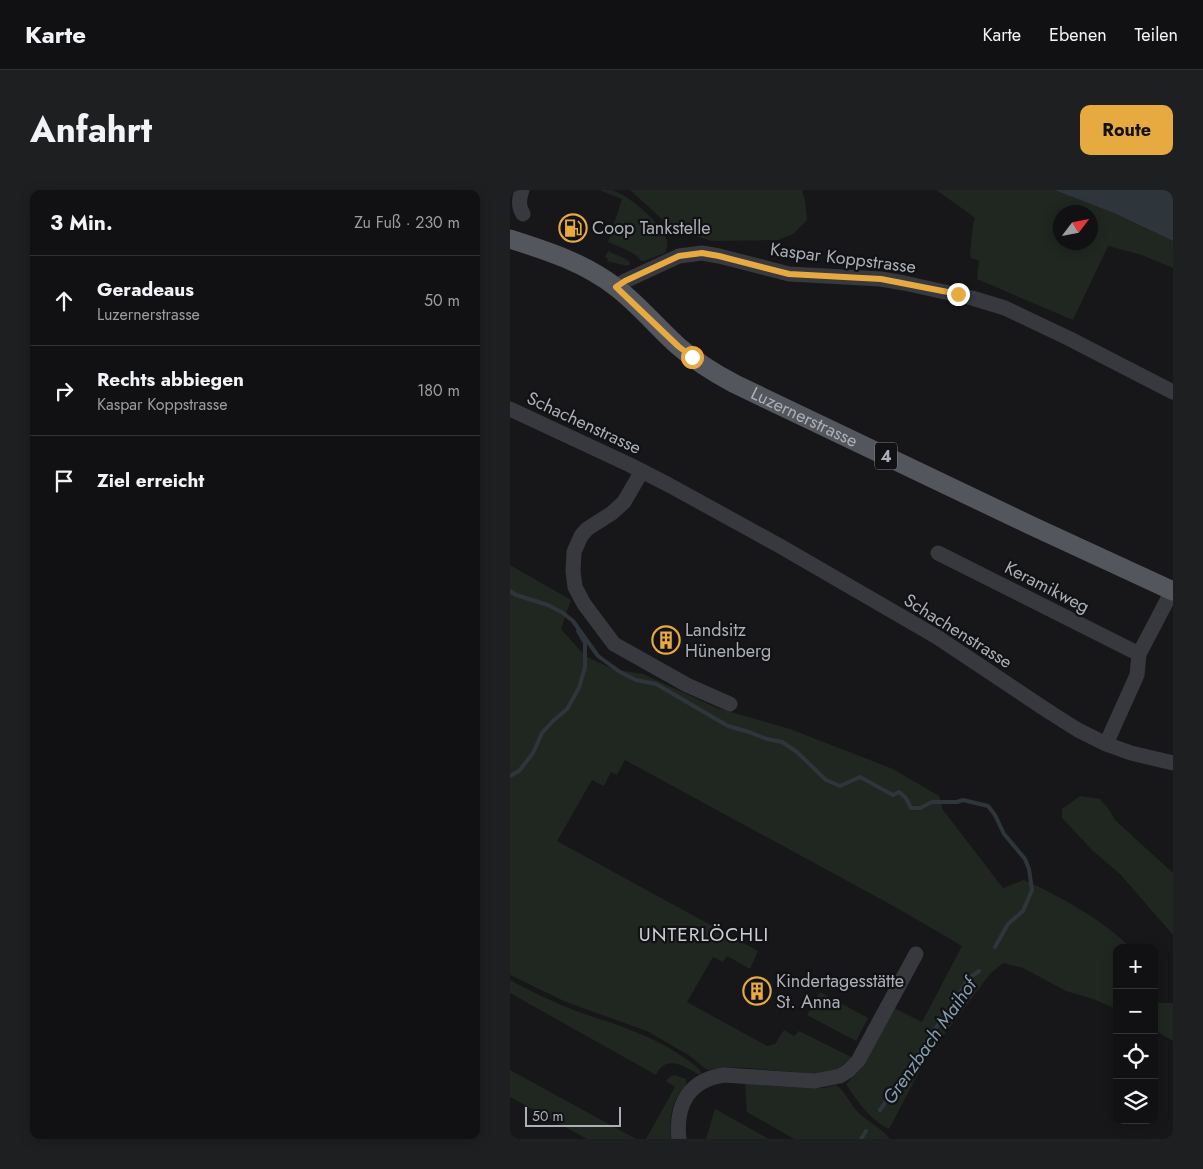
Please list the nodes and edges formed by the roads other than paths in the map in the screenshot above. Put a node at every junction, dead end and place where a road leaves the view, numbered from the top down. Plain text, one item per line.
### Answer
1 (522, 190) edge
2 (523, 214) dead end
3 (510, 239) edge
4 (616, 287) junction
5 (1173, 392) edge
6 (510, 410) edge
7 (642, 471) junction
8 (938, 553) dead end
9 (1172, 591) edge
10 (1139, 654) junction
11 (730, 704) dead end
12 (1106, 744) junction
13 (1173, 763) edge
14 (916, 954) dead end
15 (679, 1139) edge

1 - 2 street
3 - 4 main road, Luzernerstrasse / 4
4 - 5 street, Kaspar Koppstrasse
4 - 9 main road, Luzernerstrasse / 4
6 - 7 street, Schachenstrasse
7 - 11 street, Schachenstrasse
7 - 12 street, Schachenstrasse
8 - 10 street, Keramikweg
9 - 10 street
10 - 12 street
12 - 13 street, Schachenstrasse
14 - 15 street

